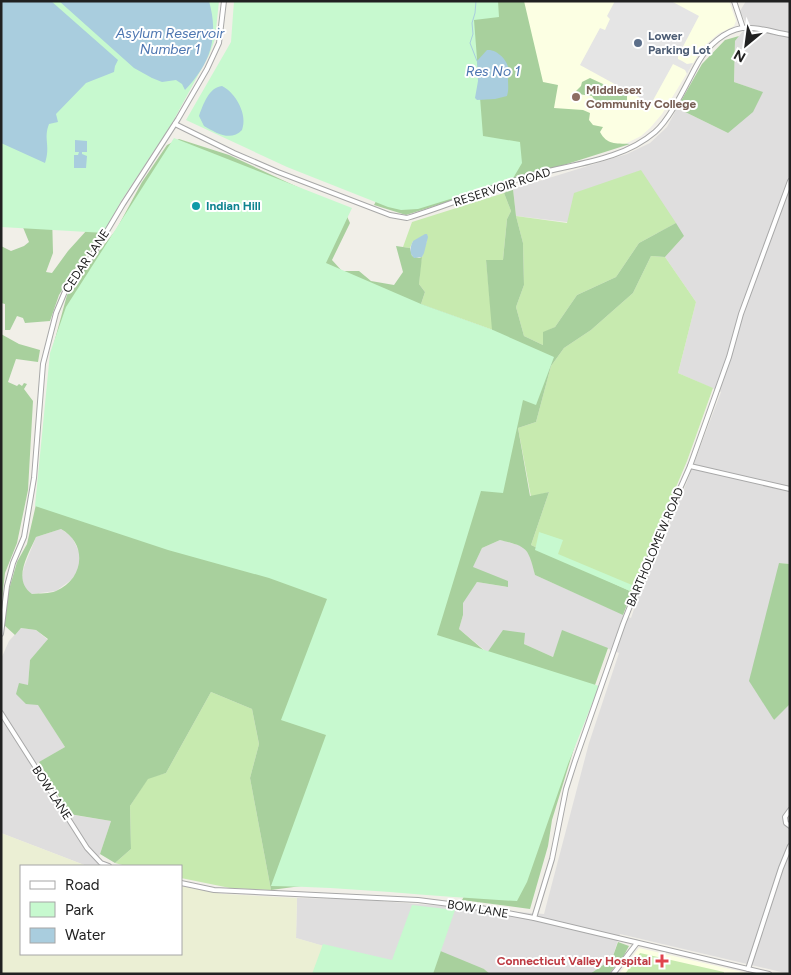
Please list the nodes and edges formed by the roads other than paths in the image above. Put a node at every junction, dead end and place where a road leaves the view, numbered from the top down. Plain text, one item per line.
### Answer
1 (224, 1) edge
2 (734, 1) edge
3 (742, 28) junction
4 (790, 35) edge
5 (175, 124) junction
6 (790, 181) edge
7 (690, 466) junction
8 (790, 489) edge
9 (1, 634) edge
10 (1, 713) edge
11 (790, 810) edge
12 (790, 826) edge
13 (790, 846) edge
14 (106, 865) edge
15 (182, 884) edge
16 (534, 918) junction
17 (637, 944) junction
18 (748, 969) junction
19 (613, 974) edge
20 (769, 974) edge

1 - 5 street, CEDAR LANE
2 - 3 street
3 - 4 street
3 - 5 street, RESERVOIR ROAD
5 - 9 street, CEDAR LANE
6 - 7 street, BARTHOLOMEW ROAD
7 - 8 street
7 - 16 street, BARTHOLOMEW ROAD
10 - 14 street, BOW LANE
11 - 12 street
13 - 18 street
15 - 16 street, BOW LANE
16 - 17 street, BOW LANE
17 - 18 street, BOW LANE
17 - 19 street
18 - 20 street, BOW LANE

